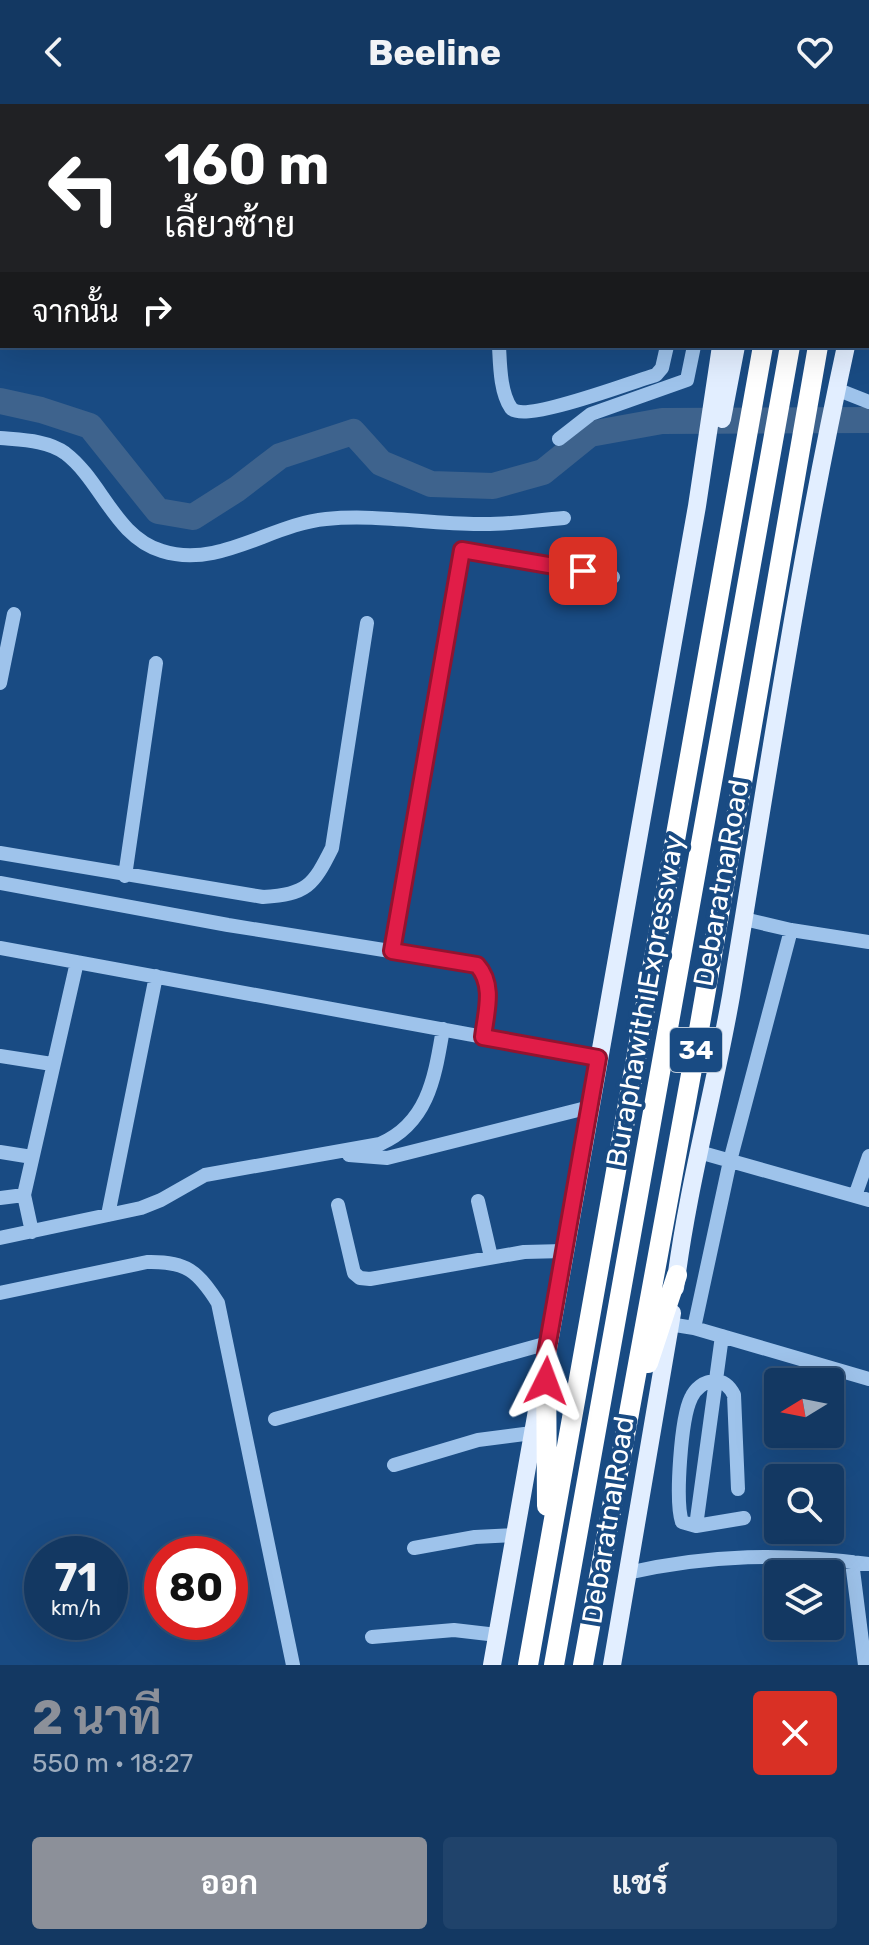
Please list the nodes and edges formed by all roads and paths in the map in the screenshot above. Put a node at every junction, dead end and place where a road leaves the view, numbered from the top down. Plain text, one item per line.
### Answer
1 (499, 348) edge
2 (667, 348) edge
3 (694, 348) edge
4 (721, 348) edge
5 (736, 348) edge
6 (748, 348) edge
7 (763, 348) edge
8 (790, 348) edge
9 (818, 348) edge
10 (843, 348) edge
11 (834, 399) junction
12 (869, 402) edge
13 (725, 408) junction
14 (720, 435) junction
15 (0, 438) edge
16 (559, 439) dead end
17 (564, 518) dead end
18 (613, 577) dead end
19 (14, 614) dead end
20 (367, 623) dead end
21 (156, 663) dead end
22 (0, 683) edge
23 (0, 853) edge
24 (125, 876) junction
25 (0, 883) edge
26 (744, 919) junction
27 (791, 930) junction
28 (869, 942) edge
29 (0, 948) edge
30 (392, 951) junction
31 (77, 962) junction
32 (156, 976) junction
33 (443, 1029) junction
34 (483, 1037) junction
35 (0, 1056) edge
36 (598, 1058) junction
37 (52, 1064) junction
38 (590, 1107) junction
39 (0, 1152) edge
40 (699, 1152) junction
41 (329, 1153) junction
42 (869, 1156) edge
43 (32, 1157) junction
44 (730, 1161) junction
45 (24, 1195) junction
46 (0, 1198) edge
47 (862, 1198) edge
48 (478, 1201) dead end
49 (338, 1205) dead end
50 (108, 1215) junction
51 (32, 1232) junction
52 (0, 1238) edge
53 (564, 1251) junction
54 (491, 1257) junction
55 (677, 1275) junction
56 (0, 1293) edge
57 (669, 1324) junction
58 (694, 1328) junction
59 (722, 1336) junction
60 (547, 1348) junction
61 (869, 1379) edge
62 (716, 1381) junction
63 (275, 1419) dead end
64 (532, 1433) junction
65 (623, 1437) junction
66 (394, 1465) dead end
67 (738, 1489) dead end
68 (547, 1514) junction
69 (744, 1518) dead end
70 (696, 1526) junction
71 (514, 1535) junction
72 (414, 1548) dead end
73 (852, 1562) junction
74 (869, 1564) edge
75 (627, 1573) junction
76 (497, 1635) junction
77 (372, 1637) dead end
78 (293, 1665) edge
79 (492, 1665) edge
80 (517, 1665) edge
81 (528, 1665) edge
82 (554, 1665) edge
83 (583, 1665) edge
84 (612, 1665) edge
85 (865, 1665) edge

1 - 2 street
3 - 16 street
4 - 13 main road, 34
5 - 13 main road
6 - 13 highway, 34
7 - 81 highway, Buraphawithi Expressway
8 - 82 highway, Buraphawithi Expressway
9 - 65 highway, Debaratna Road / 34
10 - 11 main road, Debaratna Road
11 - 12 street
11 - 26 main road, Debaratna Road / 34
13 - 14 highway, 34
14 - 36 main road, 34
14 - 68 highway, 34
15 - 17 street
18 - 30 street
19 - 22 street
20 - 24 street
21 - 24 street
23 - 24 street
25 - 30 street
26 - 27 street
26 - 40 main road, Debaratna Road / 34
27 - 28 street
27 - 44 street
29 - 31 street
30 - 34 street
31 - 32 street
31 - 37 street
32 - 33 street
32 - 50 street
33 - 34 street
33 - 41 street
34 - 36 street
35 - 37 street
36 - 38 main road, 34
37 - 43 street
38 - 41 street
38 - 53 main road, 34
39 - 43 street
40 - 44 street
40 - 55 main road, Debaratna Road / 34
41 - 50 street
42 - 47 street
43 - 45 street
44 - 47 street
44 - 58 street
45 - 46 street
45 - 51 street
48 - 54 street
49 - 54 street
50 - 51 street
51 - 52 street
53 - 54 street
53 - 60 main road, 34
55 - 57 main road, Debaratna Road / 34
55 - 65 highway
56 - 78 street
57 - 58 street
57 - 75 main road, Debaratna Road / 34
58 - 59 street
59 - 61 street
59 - 62 street
60 - 63 street
60 - 64 main road, 34
60 - 68 highway
62 - 67 street
62 - 70 street
62 - 70 street
64 - 66 street
64 - 71 main road, 34
65 - 83 highway, Debaratna Road / 34
68 - 80 highway, 34
69 - 70 street
71 - 72 street
71 - 76 main road, 34
73 - 74 street
73 - 75 street
73 - 85 street
75 - 84 main road, Debaratna Road / 34
76 - 77 street
76 - 79 main road, 34

